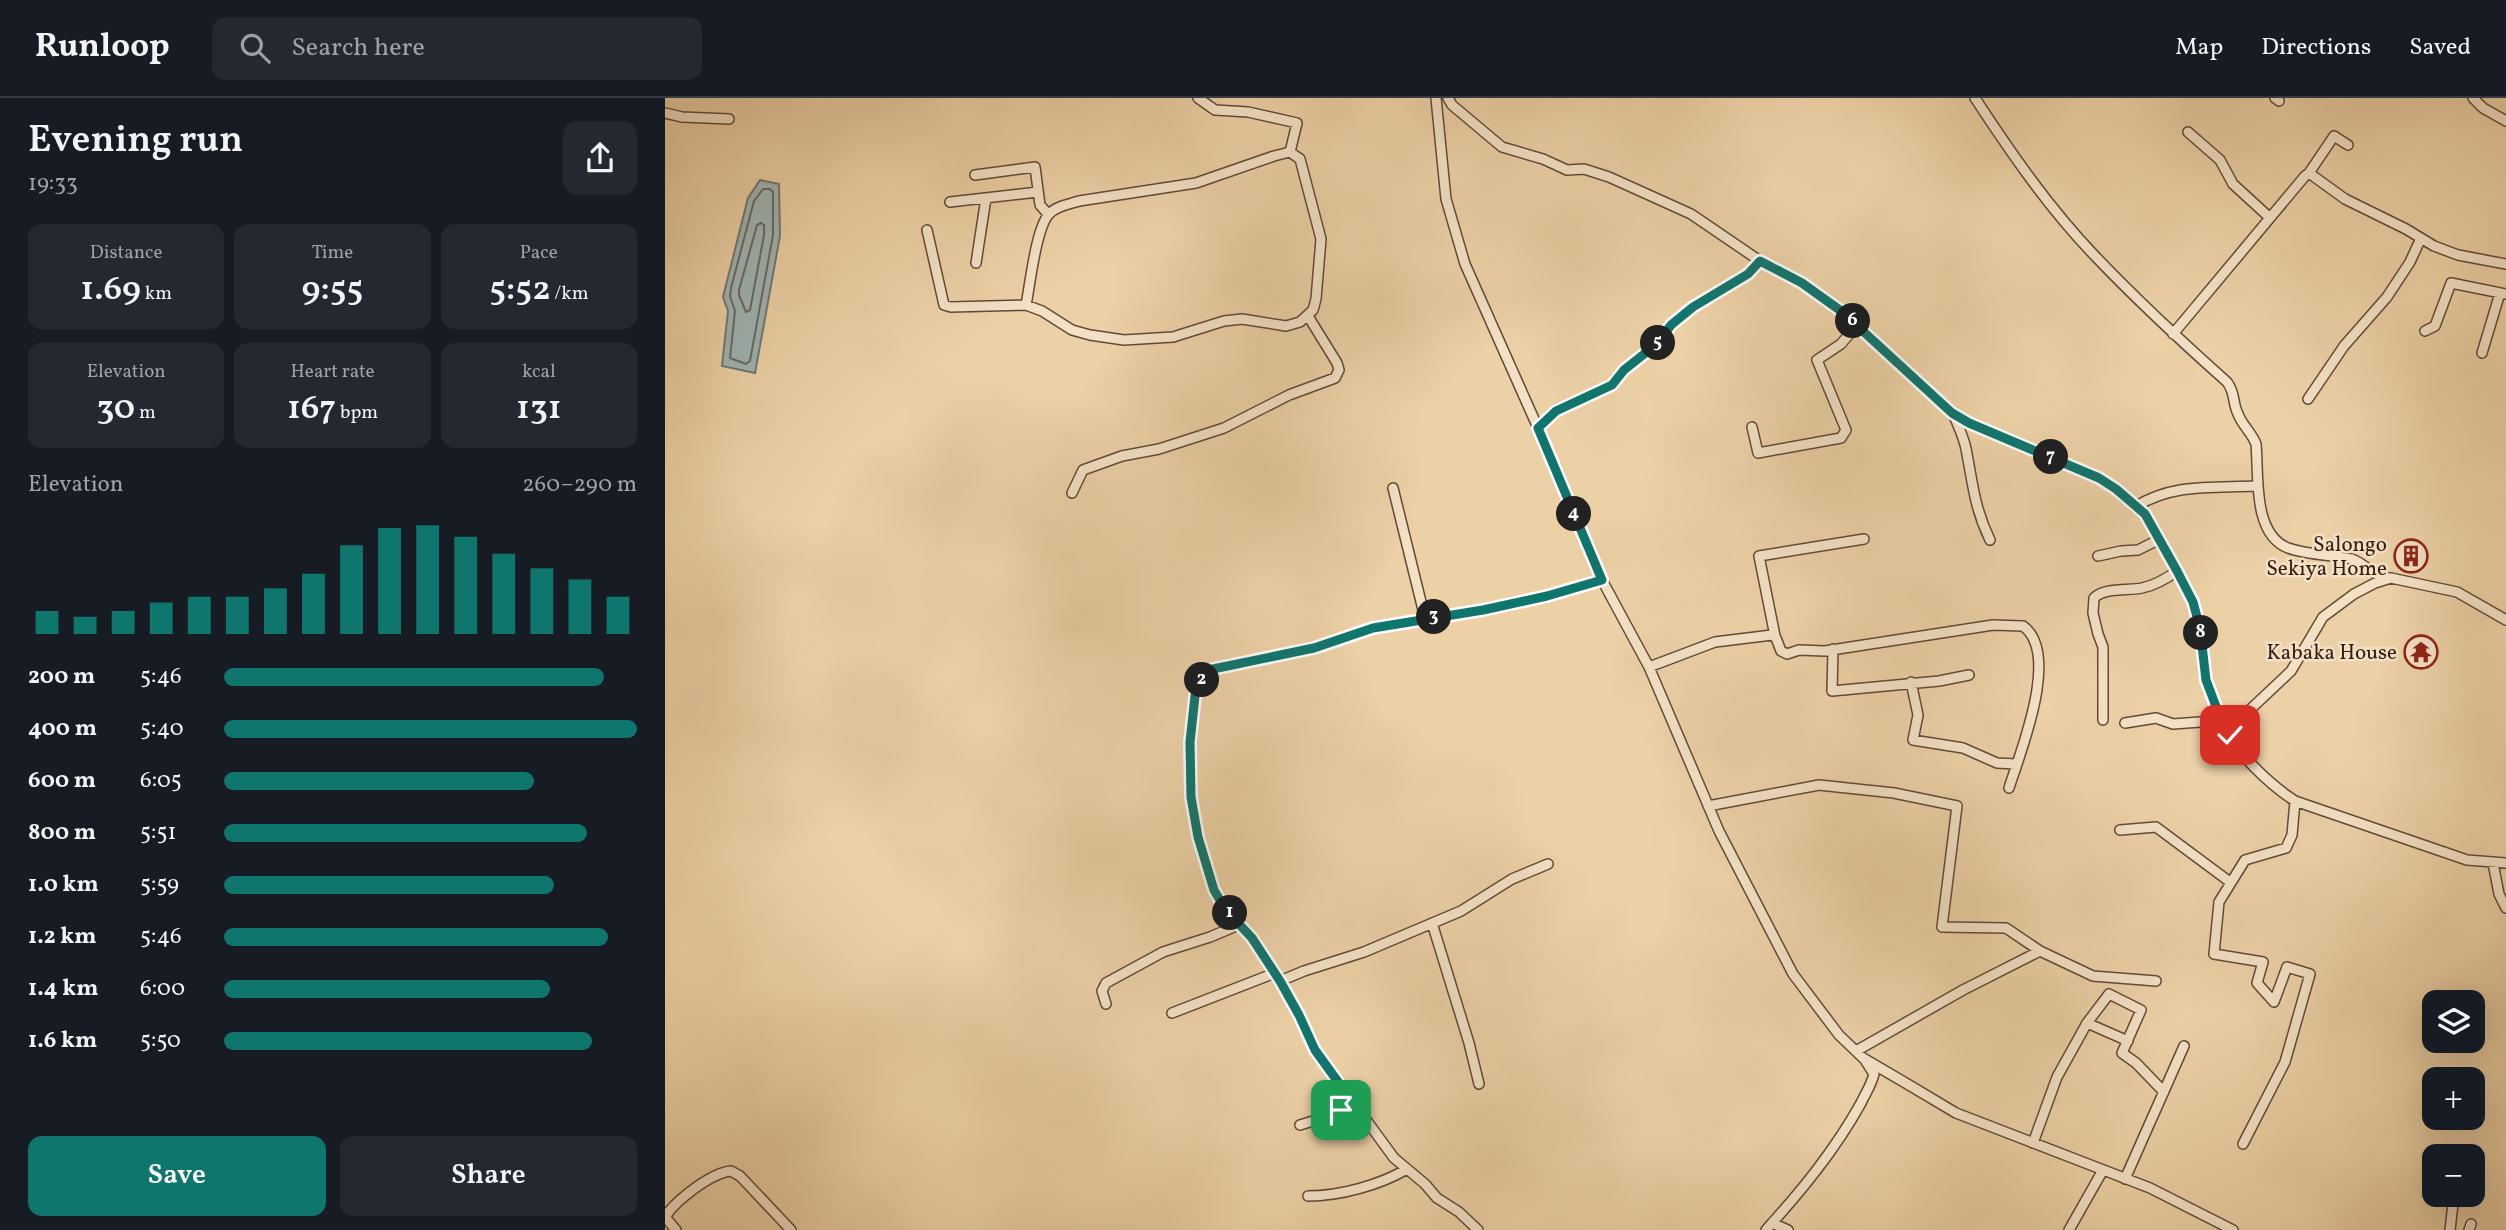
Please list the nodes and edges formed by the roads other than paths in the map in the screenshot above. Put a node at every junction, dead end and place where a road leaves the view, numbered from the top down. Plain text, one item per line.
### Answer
1 (1198, 98) edge
2 (1436, 98) edge
3 (1448, 98) edge
4 (1975, 98) edge
5 (2473, 98) edge
6 (2482, 102) edge
7 (665, 113) edge
8 (729, 119) dead end
9 (2506, 121) edge
10 (2188, 132) dead end
11 (2348, 145) dead end
12 (1290, 152) junction
13 (2309, 173) junction
14 (975, 174) dead end
15 (1038, 192) junction
16 (986, 198) junction
17 (950, 202) dead end
18 (1048, 214) junction
19 (2269, 217) junction
20 (927, 230) dead end
21 (2421, 238) junction
22 (1760, 261) junction
23 (976, 263) dead end
24 (2506, 264) edge
25 (2503, 293) edge
26 (1025, 305) junction
27 (1308, 316) junction
28 (1857, 325) junction
29 (2425, 331) dead end
30 (2173, 334) junction
31 (2482, 354) dead end
32 (2308, 399) dead end
33 (1952, 413) junction
34 (1752, 427) dead end
35 (1538, 428) junction
36 (1393, 488) dead end
37 (2258, 489) junction
38 (1072, 492) dead end
39 (2135, 507) junction
40 (1864, 539) dead end
41 (2160, 539) junction
42 (1990, 540) dead end
43 (2098, 556) dead end
44 (2177, 571) junction
45 (2391, 578) junction
46 (1602, 580) junction
47 (1425, 618) junction
48 (2506, 620) edge
49 (1775, 636) junction
50 (1833, 649) junction
51 (1649, 667) junction
52 (1969, 675) dead end
53 (1911, 682) junction
54 (2103, 720) dead end
55 (2228, 722) junction
56 (2125, 723) dead end
57 (2017, 764) junction
58 (2009, 789) dead end
59 (2295, 801) junction
60 (1709, 806) junction
61 (2120, 830) dead end
62 (2493, 863) junction
63 (2506, 863) edge
64 (1548, 864) dead end
65 (2230, 882) junction
66 (2506, 908) edge
67 (1432, 923) junction
68 (1241, 924) junction
69 (2040, 951) junction
70 (1278, 977) junction
71 (2156, 981) dead end
72 (1105, 1004) dead end
73 (1172, 1013) dead end
74 (2087, 1023) junction
75 (2127, 1041) junction
76 (2184, 1045) dead end
77 (1860, 1054) junction
78 (1479, 1084) dead end
79 (2164, 1092) junction
80 (1354, 1104) junction
81 (1300, 1125) dead end
82 (2033, 1143) junction
83 (2243, 1144) dead end
84 (1407, 1169) junction
85 (2103, 1170) junction
86 (2125, 1179) junction
87 (1308, 1196) dead end
88 (2453, 1207) edge
89 (665, 1217) edge
90 (1769, 1227) edge
91 (676, 1230) edge
92 (791, 1230) edge
93 (1478, 1230) edge
94 (1788, 1230) edge
95 (2069, 1230) edge
96 (2233, 1230) edge
97 (2450, 1230) edge

1 - 12 street
2 - 35 street
3 - 22 street
4 - 30 street
5 - 6 street
6 - 9 street
7 - 8 street
10 - 19 street
11 - 13 street
12 - 18 street
12 - 27 street
13 - 19 street
13 - 21 street
14 - 15 street
15 - 16 street
15 - 18 street
16 - 17 street
16 - 23 street
18 - 26 street
19 - 30 street
20 - 26 street
21 - 24 street
21 - 32 street
22 - 28 street
22 - 35 street
25 - 29 street
25 - 31 street
26 - 27 street
27 - 38 street
28 - 33 street
28 - 34 street
30 - 37 street
33 - 39 street
33 - 42 street
35 - 46 street
36 - 47 street
37 - 39 street
37 - 45 street
39 - 41 street
40 - 49 street
41 - 43 street
41 - 44 street
44 - 54 street
44 - 55 street
45 - 48 street
45 - 55 street
46 - 47 street
46 - 51 street
47 - 68 street
49 - 50 street
49 - 51 street
50 - 53 street
50 - 57 street
51 - 60 street
52 - 53 street
53 - 57 street
55 - 56 street
55 - 59 street
57 - 58 street
59 - 62 street
59 - 65 street
60 - 69 street
60 - 77 street
61 - 65 street
62 - 63 street
62 - 66 street
64 - 67 street
65 - 83 street
67 - 70 street
67 - 78 street
68 - 70 street
68 - 72 street
69 - 71 street
69 - 77 street
70 - 73 street
70 - 80 street
74 - 75 street
74 - 75 street
74 - 82 street
75 - 79 street
76 - 79 street
77 - 82 street
77 - 90 street
79 - 86 street
80 - 81 street
80 - 84 street
82 - 85 street
84 - 87 street
84 - 93 street
85 - 86 street
85 - 95 street
86 - 96 street
88 - 97 street
89 - 91 street
89 - 92 street
90 - 94 street

